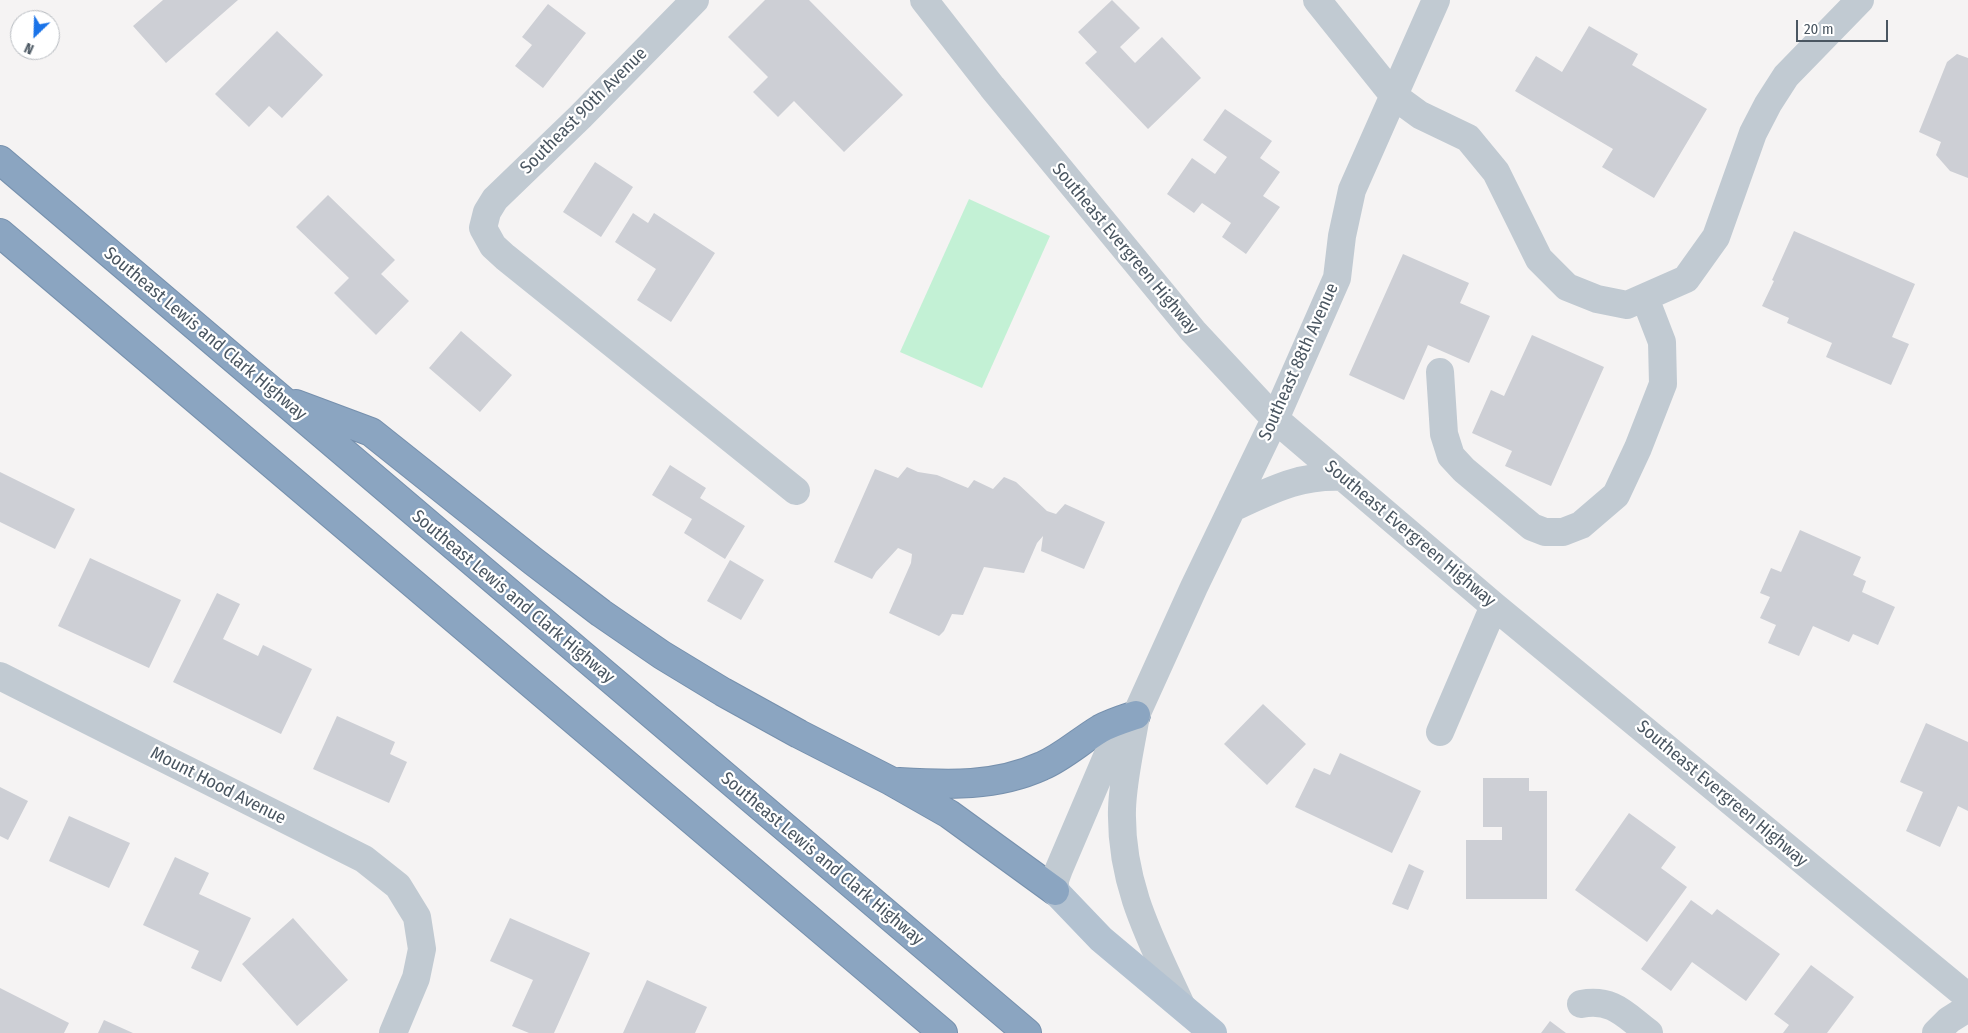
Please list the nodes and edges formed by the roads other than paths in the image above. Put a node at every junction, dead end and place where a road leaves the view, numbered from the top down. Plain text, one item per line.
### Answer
1 (695, 0) edge
2 (924, 0) edge
3 (1316, 0) edge
4 (1436, 0) edge
5 (1860, 0) edge
6 (1394, 96) junction
7 (0, 160) edge
8 (0, 233) edge
9 (1645, 298) junction
10 (1440, 372) dead end
11 (278, 397) junction
12 (1276, 419) junction
13 (1343, 477) junction
14 (796, 491) dead end
15 (1232, 508) junction
16 (1494, 606) junction
17 (0, 676) edge
18 (1136, 714) junction
19 (1440, 732) dead end
20 (891, 781) junction
21 (1055, 891) junction
22 (1968, 997) edge
23 (1581, 1004) dead end
24 (1181, 1005) junction
25 (1968, 1008) edge
26 (393, 1033) edge
27 (943, 1033) edge
28 (1026, 1033) edge
29 (1213, 1033) edge
30 (1650, 1033) edge
31 (1936, 1033) edge

1 - 14 street, Southeast 90th Avenue
2 - 12 street, Southeast Evergreen Highway
3 - 6 street
4 - 6 street, Southeast 88th Avenue
5 - 9 street
6 - 9 street
6 - 12 street, Southeast 88th Avenue
7 - 11 highway, Southeast Lewis and Clark Highway
8 - 27 highway
9 - 10 street
11 - 20 highway
11 - 28 highway, Southeast Lewis and Clark Highway
12 - 13 street, Southeast Evergreen Highway
12 - 15 street, Southeast 88th Avenue
13 - 15 street
13 - 16 street, Southeast Evergreen Highway
15 - 18 street, Southeast 88th Avenue
16 - 19 street
16 - 22 street, Southeast Evergreen Highway
17 - 26 street, Mount Hood Avenue
18 - 20 highway
18 - 21 street
18 - 24 street
20 - 21 highway
21 - 24 main road
23 - 30 street
24 - 29 main road
25 - 31 street

